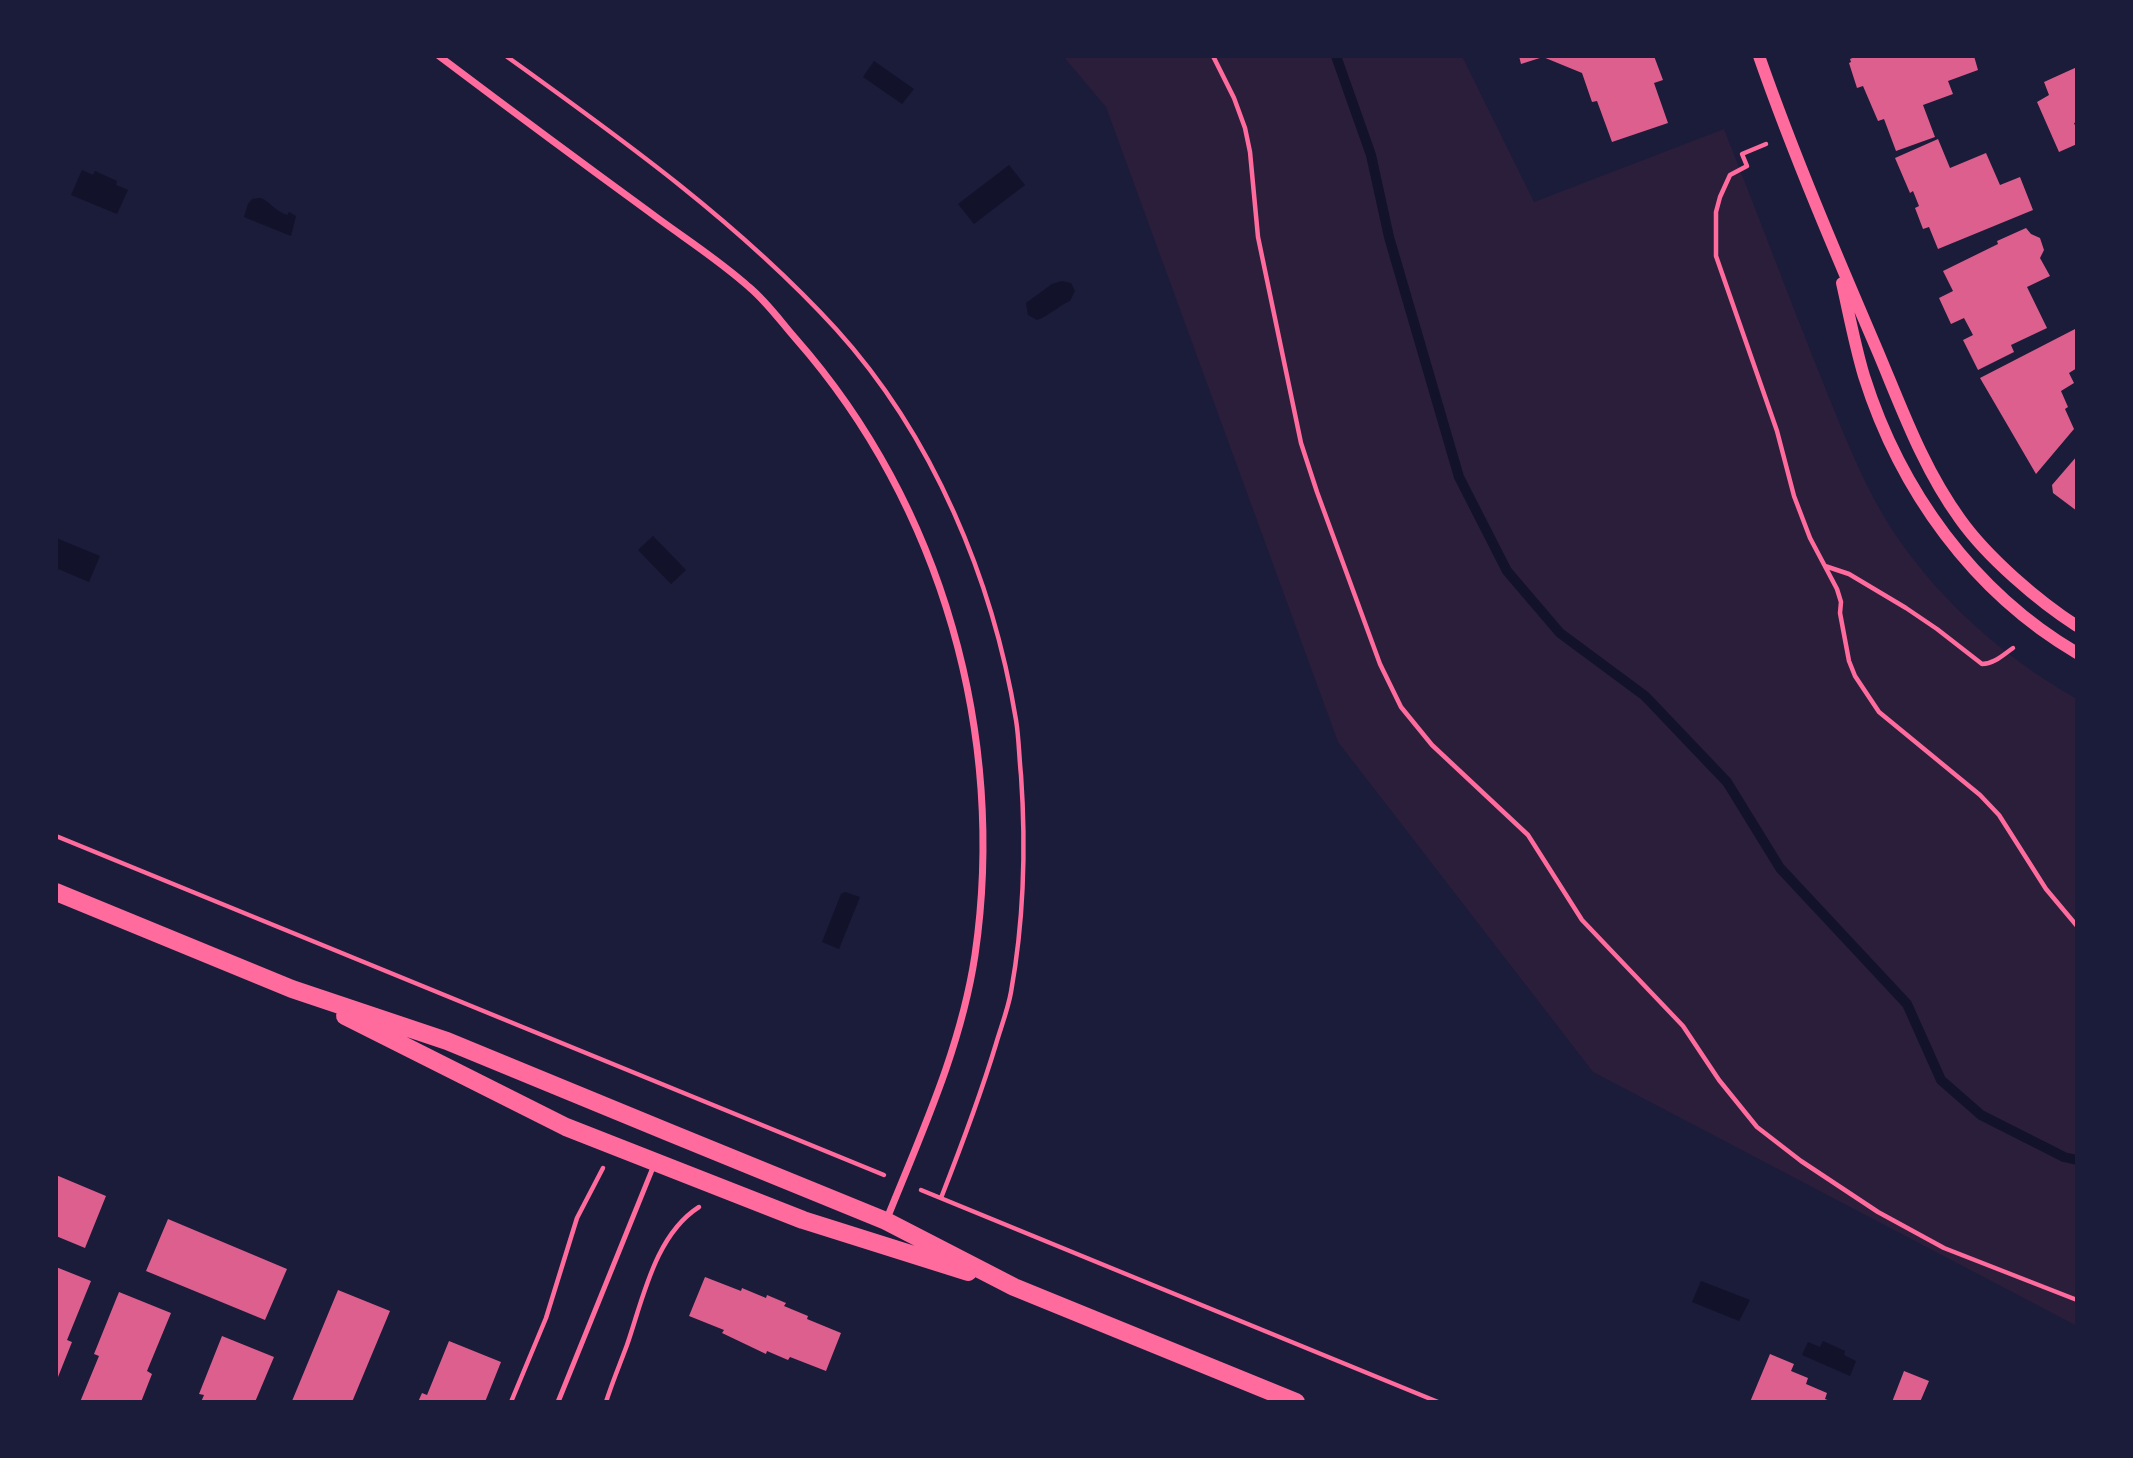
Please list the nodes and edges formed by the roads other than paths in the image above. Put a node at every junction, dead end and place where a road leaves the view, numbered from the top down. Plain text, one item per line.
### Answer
1 (439, 56) edge
2 (1759, 56) edge
3 (1833, 249) junction
4 (2077, 626) edge
5 (2077, 653) edge
6 (56, 892) edge
7 (292, 989) junction
8 (668, 1132) junction
9 (655, 1162) junction
10 (886, 1222) junction
11 (877, 1245) junction
12 (1005, 1283) junction
13 (558, 1402) edge
14 (1296, 1402) edge

1 - 10 street
2 - 3 street
3 - 4 street
3 - 5 street
6 - 7 main road
7 - 8 main road
7 - 9 main road
8 - 9 main road
8 - 10 main road
9 - 11 main road
9 - 13 lane
10 - 11 main road
10 - 12 main road
11 - 12 main road
12 - 14 main road

